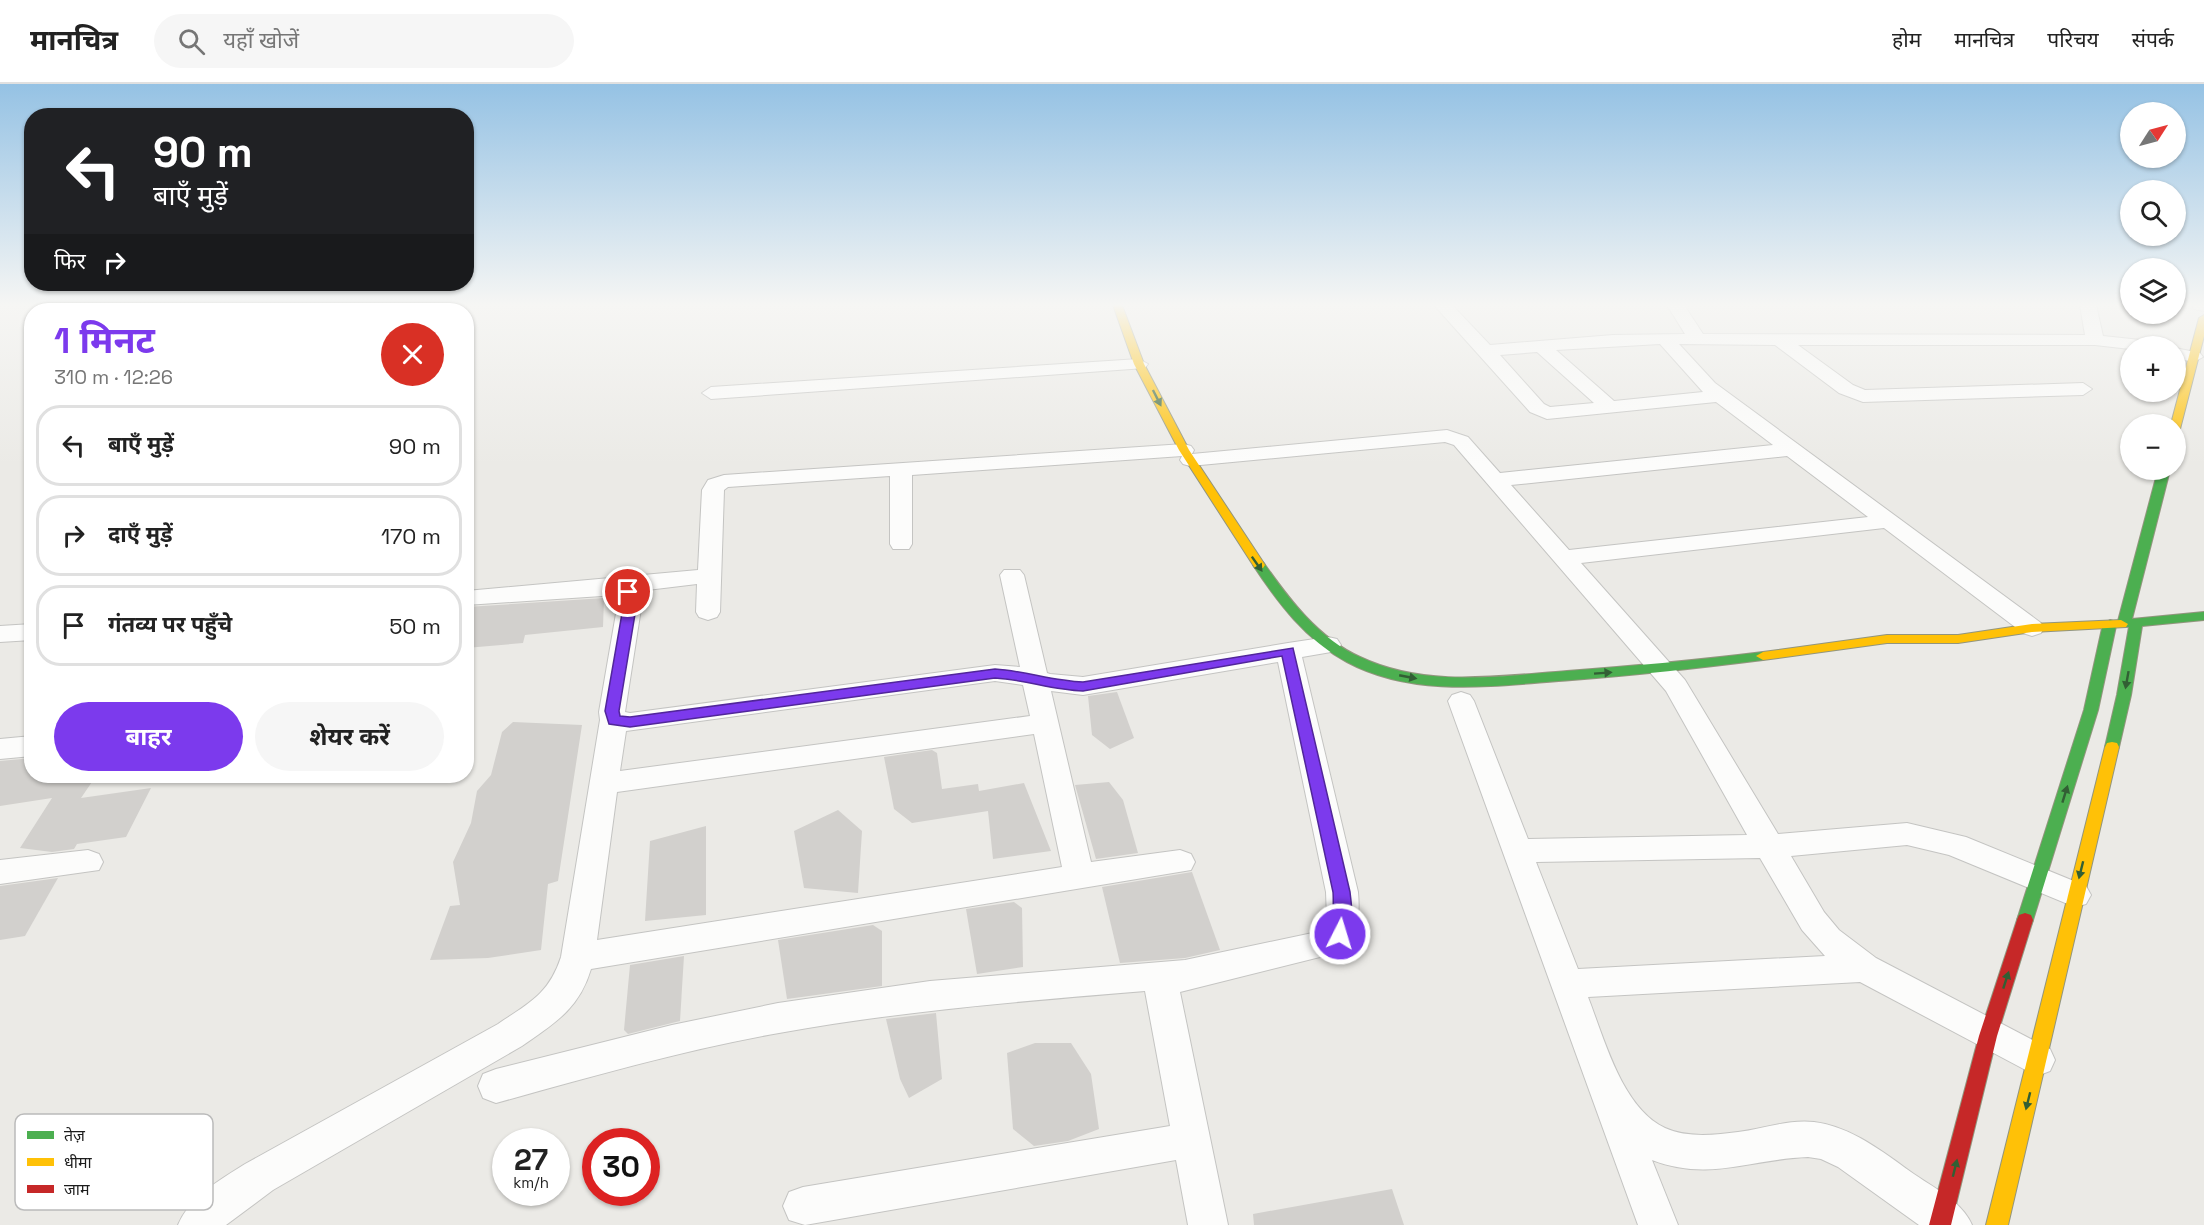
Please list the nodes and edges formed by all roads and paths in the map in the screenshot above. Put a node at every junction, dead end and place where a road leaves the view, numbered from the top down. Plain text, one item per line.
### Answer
1 (1122, 358) edge
2 (1127, 358) edge
3 (1493, 358) edge
4 (1555, 358) edge
5 (1682, 358) edge
6 (1805, 358) edge
7 (2198, 358) edge
8 (1129, 369) junction
9 (2083, 389) dead end
10 (711, 393) dead end
11 (1721, 396) junction
12 (1609, 406) junction
13 (2180, 414) edge
14 (1794, 449) junction
15 (1174, 453) junction
16 (901, 469) junction
17 (1495, 480) junction
18 (2161, 480) edge
19 (1891, 521) junction
20 (902, 544) dead end
21 (1562, 558) junction
22 (1012, 575) dead end
23 (710, 576) junction
24 (619, 586) junction
25 (474, 597) edge
26 (708, 612) dead end
27 (2204, 616) edge
28 (2123, 623) junction
29 (2032, 628) junction
30 (24, 632) edge
31 (0, 634) edge
32 (1958, 639) junction
33 (1306, 648) junction
34 (1925, 652) dead end
35 (1037, 680) junction
36 (1670, 682) junction
37 (1464, 700) dead end
38 (614, 720) junction
39 (1044, 723) junction
40 (24, 747) edge
41 (0, 749) edge
42 (604, 784) junction
43 (1769, 846) junction
44 (1517, 850) junction
45 (88, 862) dead end
46 (1180, 862) dead end
47 (0, 872) edge
48 (1079, 876) junction
49 (2039, 880) junction
50 (2075, 895) junction
51 (578, 957) junction
52 (1864, 968) junction
53 (1187, 974) junction
54 (1567, 984) junction
55 (1988, 1036) junction
56 (2037, 1060) junction
57 (496, 1086) dead end
58 (1607, 1093) junction
59 (1191, 1140) junction
60 (803, 1206) dead end
61 (1945, 1223) edge
62 (198, 1225) edge
63 (1208, 1225) edge
64 (1658, 1225) edge
65 (1997, 1225) edge

1 - 8 main road
2 - 8 main road
3 - 12 street
4 - 12 street
5 - 11 street
6 - 9 street
7 - 13 main road
8 - 10 street
8 -> 15 main road
11 - 12 street
11 - 14 street
14 - 17 street
14 - 19 street
15 - 16 street
15 - 17 street
15 -> 33 main road
16 - 20 street
16 - 23 street
17 - 21 street
18 - 28 main road
19 - 21 street
19 - 29 street
21 - 36 street
22 - 35 street
23 - 24 street
23 - 26 street
24 - 25 street
24 - 38 street
27 - 28 main road
28 - 29 main road
49 -> 28 main road
28 -> 50 main road
29 - 32 main road
30 - 31 street
32 - 34 main road
32 - 36 main road
33 - 35 street
33 -> 36 main road
33 - 53 street
35 - 38 street
35 - 39 street
36 - 43 street
37 - 44 street
38 - 42 street
39 - 42 street
39 - 48 street
40 - 41 street
42 - 51 street
43 - 44 street
43 - 49 street
43 - 52 street
44 - 54 street
45 - 47 street
46 - 48 street
48 - 51 street
49 - 50 street
55 -> 49 main road
50 - 56 main road
51 - 62 street
52 - 54 street
52 - 55 street
53 - 57 street
53 - 59 street
54 - 58 street
55 - 56 street
61 -> 55 main road
56 -> 65 main road
58 - 61 street
58 - 64 street
59 - 60 street
59 - 63 street

